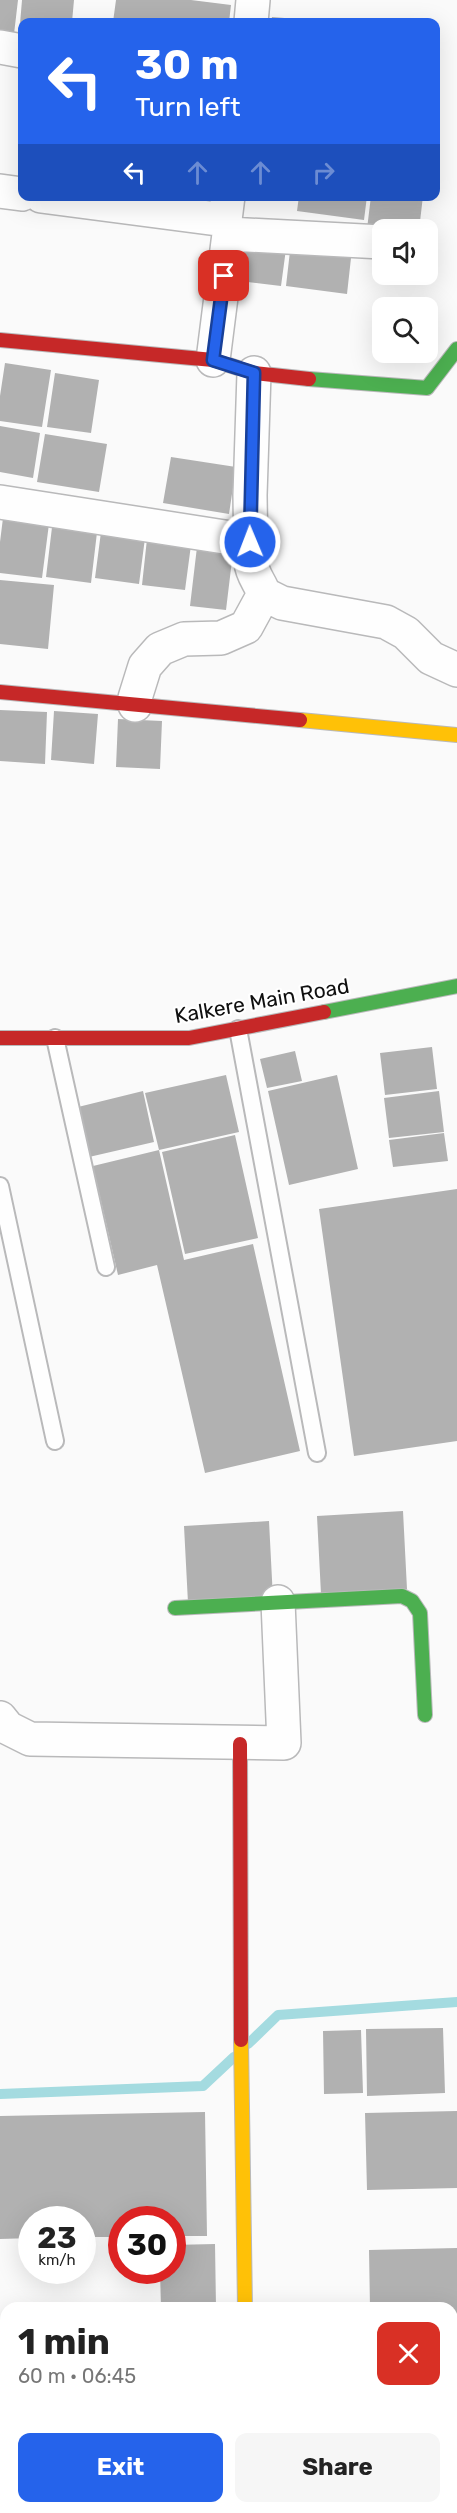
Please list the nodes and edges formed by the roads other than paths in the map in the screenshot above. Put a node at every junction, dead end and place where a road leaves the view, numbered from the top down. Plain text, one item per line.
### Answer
1 (253, 0) edge
2 (251, 18) edge
3 (0, 47) edge
4 (18, 50) edge
5 (0, 191) edge
6 (18, 193) edge
7 (85, 201) edge
8 (227, 217) edge
9 (372, 240) edge
10 (0, 340) edge
11 (457, 349) edge
12 (213, 360) junction
13 (254, 373) junction
14 (0, 502) edge
15 (250, 542) junction
16 (264, 594) junction
17 (457, 670) edge
18 (0, 692) edge
19 (135, 705) junction
20 (457, 735) edge
21 (457, 986) edge
22 (238, 1029) junction
23 (0, 1038) edge
24 (55, 1038) junction
25 (0, 1186) edge
26 (106, 1267) dead end
27 (55, 1441) dead end
28 (317, 1453) dead end
29 (278, 1602) junction
30 (175, 1608) dead end
31 (425, 1715) dead end
32 (0, 1718) edge
33 (240, 1744) junction
34 (245, 2302) edge

1 - 2 street
3 - 4 street
5 - 6 street
7 - 8 street
8 - 9 street
8 - 12 street
10 - 12 street
11 - 13 street
12 - 13 street
13 - 15 street
14 - 15 street
15 - 16 street
16 - 17 street
16 - 19 street
18 - 19 street
19 - 20 street
21 - 22 street, Kalkere Main Road
22 - 24 street, Kalkere Main Road
22 - 28 lane
23 - 24 street, Kalkere Main Road
24 - 26 lane
25 - 27 lane
29 - 30 street
29 - 31 street
29 - 33 street
32 - 33 street
33 - 34 street

